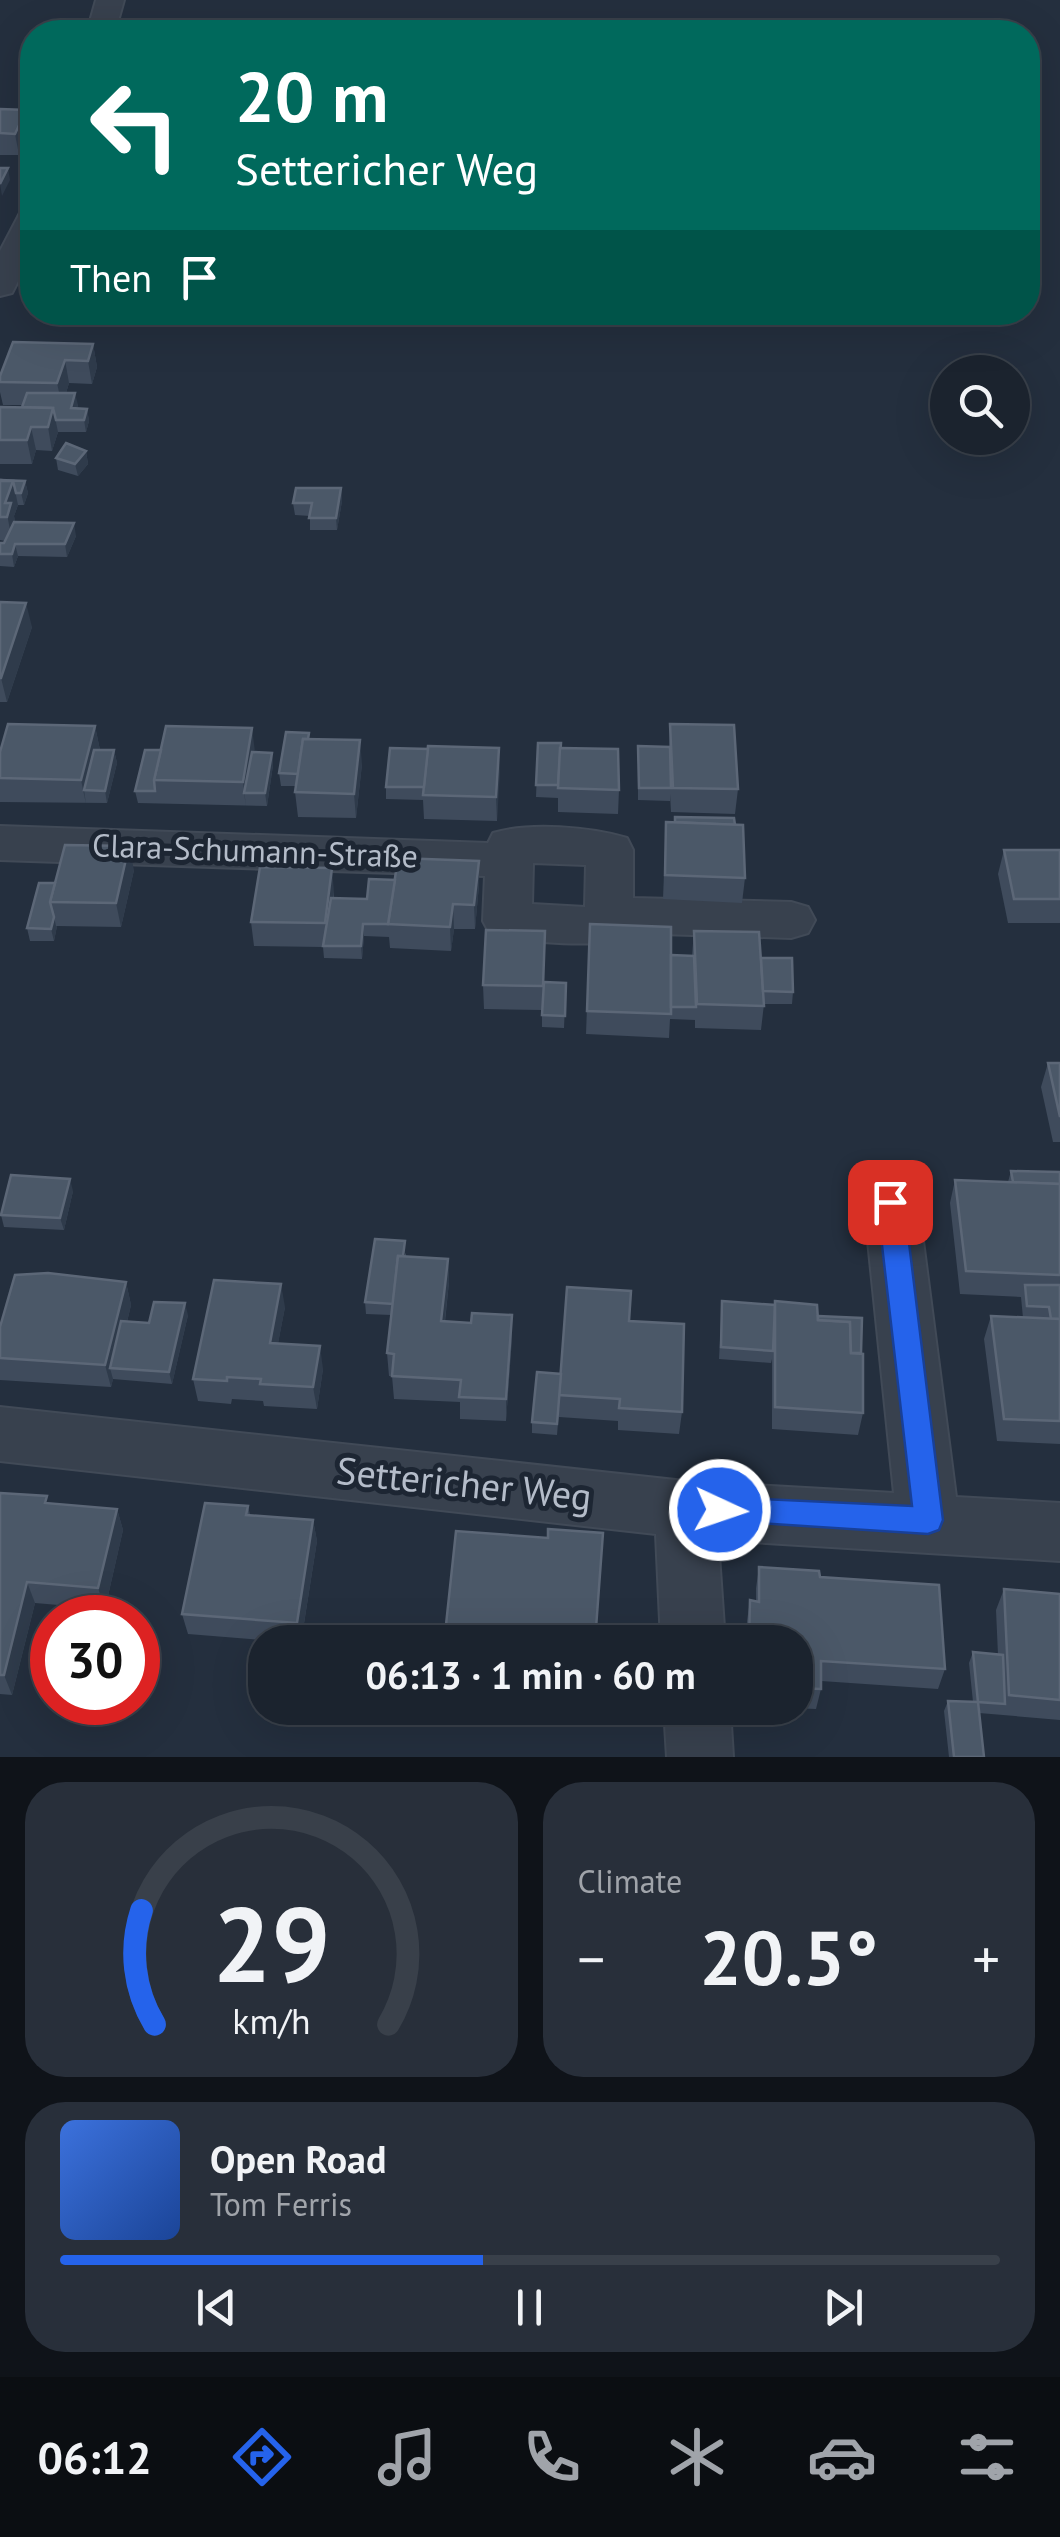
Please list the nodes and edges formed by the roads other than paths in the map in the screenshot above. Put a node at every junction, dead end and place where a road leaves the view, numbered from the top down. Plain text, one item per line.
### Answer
1 (20, 245) edge
2 (0, 286) edge
3 (0, 843) edge
4 (509, 860) junction
5 (611, 915) junction
6 (791, 920) dead end
7 (890, 1202) dead end
8 (0, 1434) edge
9 (686, 1508) junction
10 (928, 1520) junction
11 (1060, 1532) edge
12 (692, 1625) edge
13 (698, 1725) edge
14 (700, 1757) edge

1 - 2 street
3 - 4 street, Clara-Schumann-Straße
4 - 5 street
4 - 5 street, Clara-Schumann-Straße
5 - 6 street
7 - 10 street
8 - 9 street, Settericher Weg
9 - 10 street, Settericher Weg
9 - 12 street
10 - 11 street, Settericher Weg
13 - 14 street

